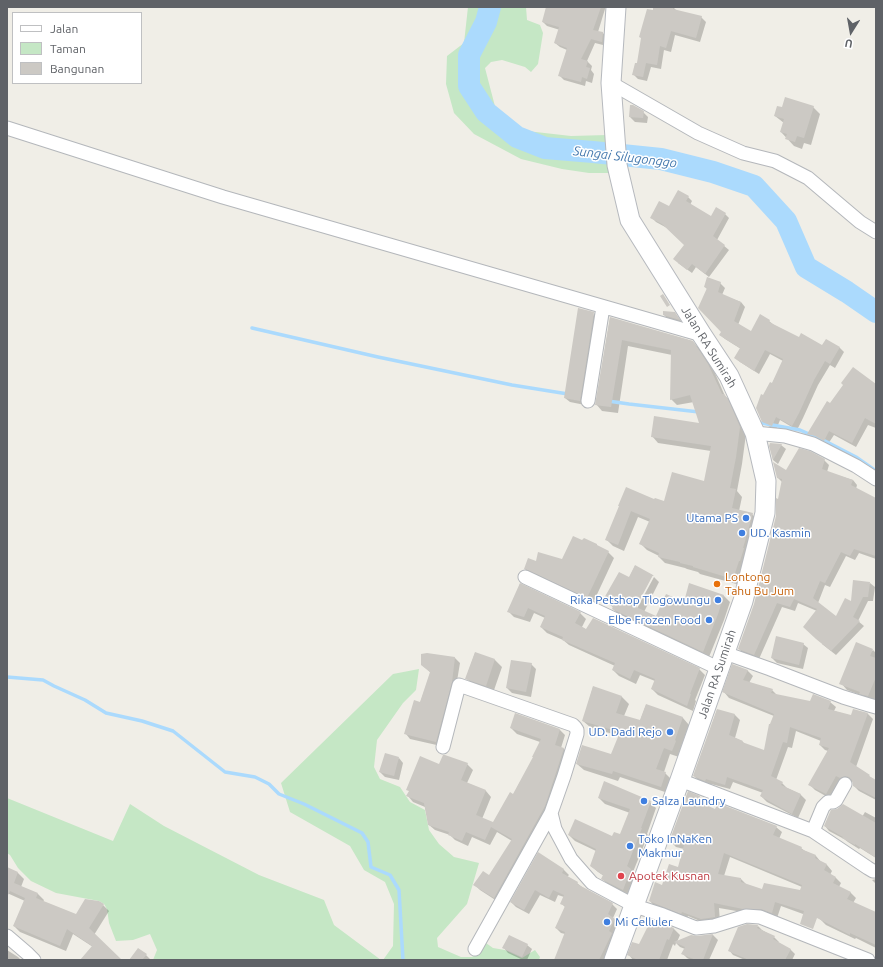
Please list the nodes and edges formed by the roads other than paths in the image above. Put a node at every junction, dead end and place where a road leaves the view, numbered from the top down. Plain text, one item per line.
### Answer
1 (616, 7) edge
2 (611, 83) junction
3 (7, 128) edge
4 (876, 232) edge
5 (603, 307) junction
6 (702, 335) junction
7 (588, 401) dead end
8 (754, 429) junction
9 (876, 479) edge
10 (525, 577) dead end
11 (722, 661) junction
12 (876, 707) edge
13 (443, 747) dead end
14 (680, 780) junction
15 (845, 784) dead end
16 (551, 813) junction
17 (813, 831) junction
18 (876, 871) edge
19 (635, 906) junction
20 (7, 936) edge
21 (475, 949) dead end
22 (34, 960) edge
23 (614, 960) edge
24 (868, 960) edge

1 - 2 main road, Jalan RA Sumirah
2 - 4 street
2 - 6 main road, Jalan RA Sumirah
3 - 5 street
5 - 6 street
5 - 7 street
6 - 8 main road, Jalan RA Sumirah
8 - 9 street
8 - 11 main road, Jalan RA Sumirah
10 - 11 street
11 - 12 street
11 - 14 main road, Jalan RA Sumirah
13 - 16 street
14 - 17 street
14 - 19 main road, Jalan RA Sumirah
15 - 17 street
16 - 19 street
16 - 21 street
17 - 18 street
19 - 23 main road, Jalan RA Sumirah
19 - 24 street
20 - 22 street

